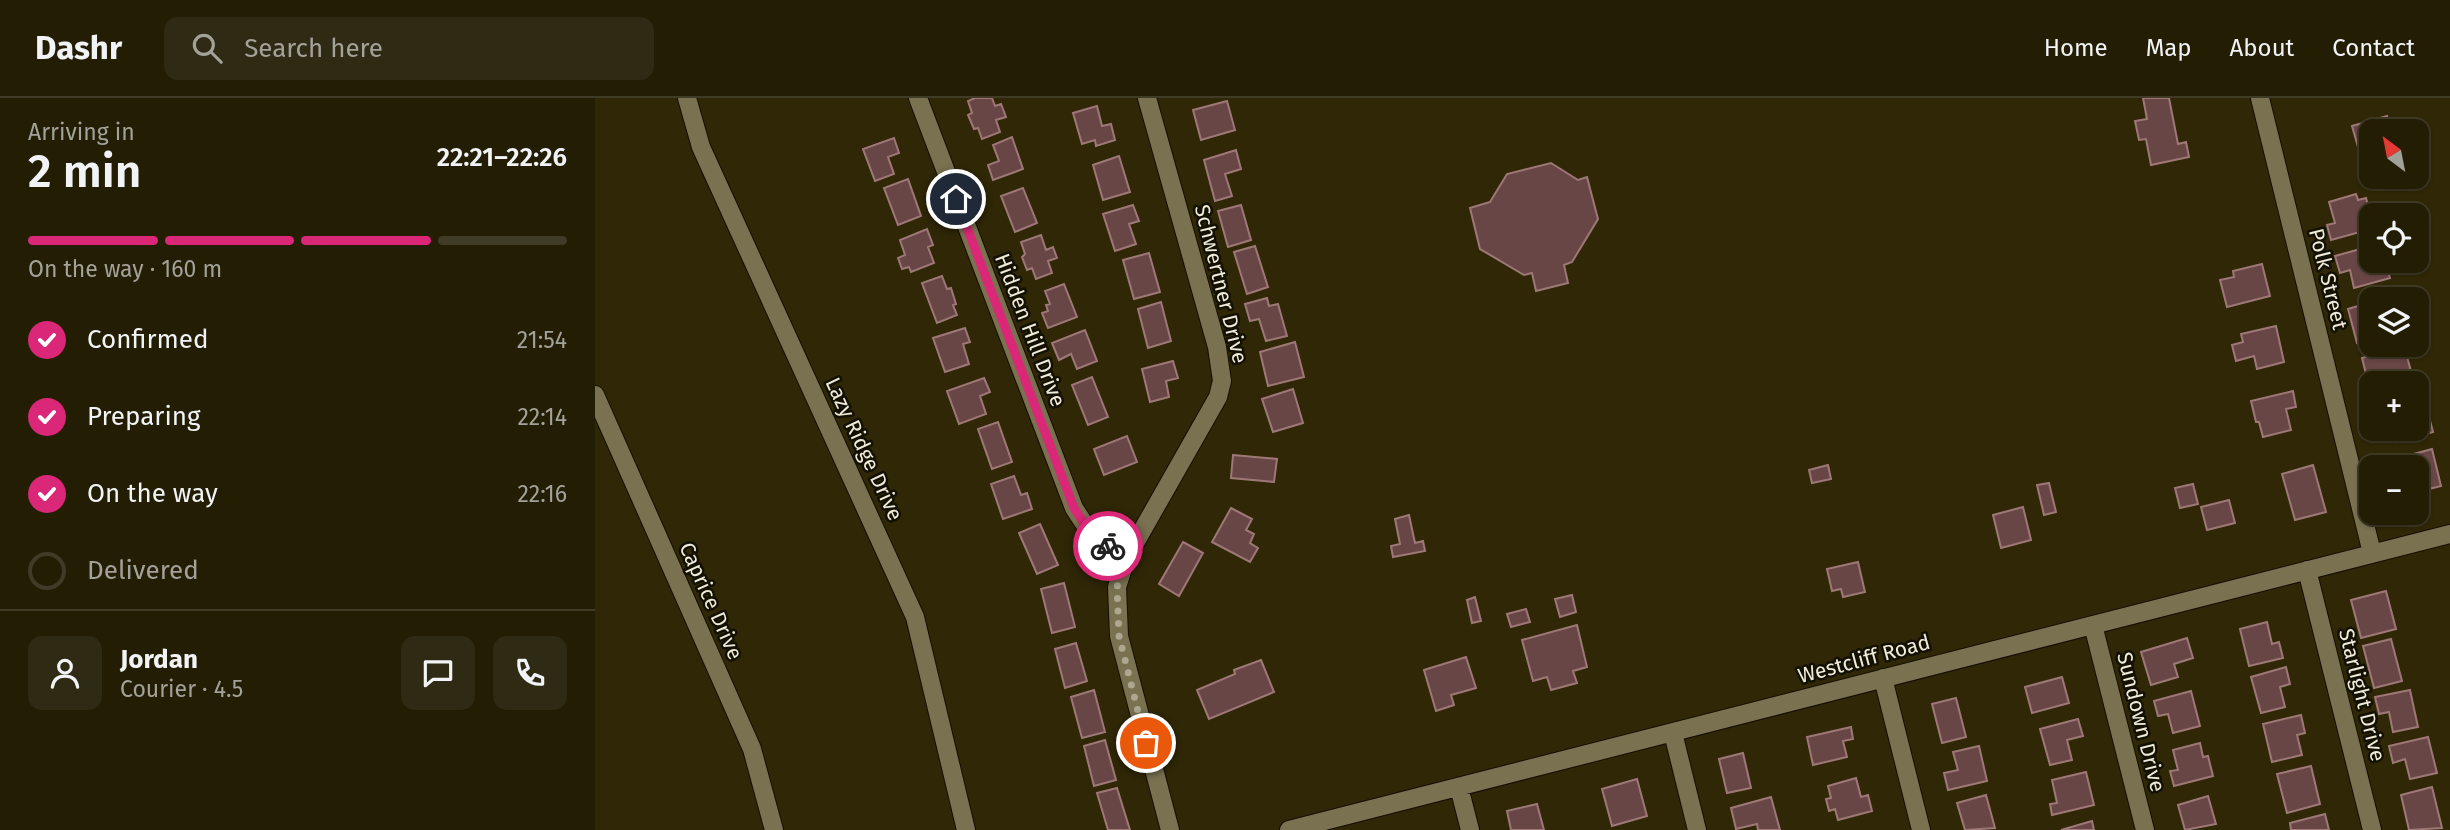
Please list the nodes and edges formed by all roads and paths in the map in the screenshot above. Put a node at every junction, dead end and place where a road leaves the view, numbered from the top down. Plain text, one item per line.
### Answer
1 (687, 98) edge
2 (918, 98) edge
3 (1147, 98) edge
4 (2260, 98) edge
5 (595, 395) edge
6 (2450, 534) edge
7 (2372, 553) junction
8 (1126, 559) junction
9 (2307, 570) junction
10 (2094, 625) junction
11 (1883, 678) junction
12 (1673, 733) junction
13 (1459, 787) junction
14 (774, 830) edge
15 (966, 830) edge
16 (1170, 830) edge
17 (1289, 830) edge
18 (1470, 830) edge
19 (1697, 830) edge
20 (1921, 830) edge
21 (2145, 830) edge
22 (2372, 830) edge

1 - 15 street, Lazy Ridge Drive
2 - 8 street, Hidden Hill Drive
3 - 8 street, Schwertner Drive
4 - 7 street, Polk Street
5 - 14 street, Caprice Drive
6 - 7 street, Westcliff Road
7 - 9 street, Westcliff Road
8 - 16 street, Schwertner Drive
9 - 10 street, Westcliff Road
9 - 22 street, Starlight Drive
10 - 11 street, Westcliff Road
10 - 21 street, Sundown Drive
11 - 12 street, Westcliff Road
11 - 20 street
12 - 13 street, Westcliff Road
12 - 19 street
13 - 17 street, Westcliff Road
13 - 18 street

